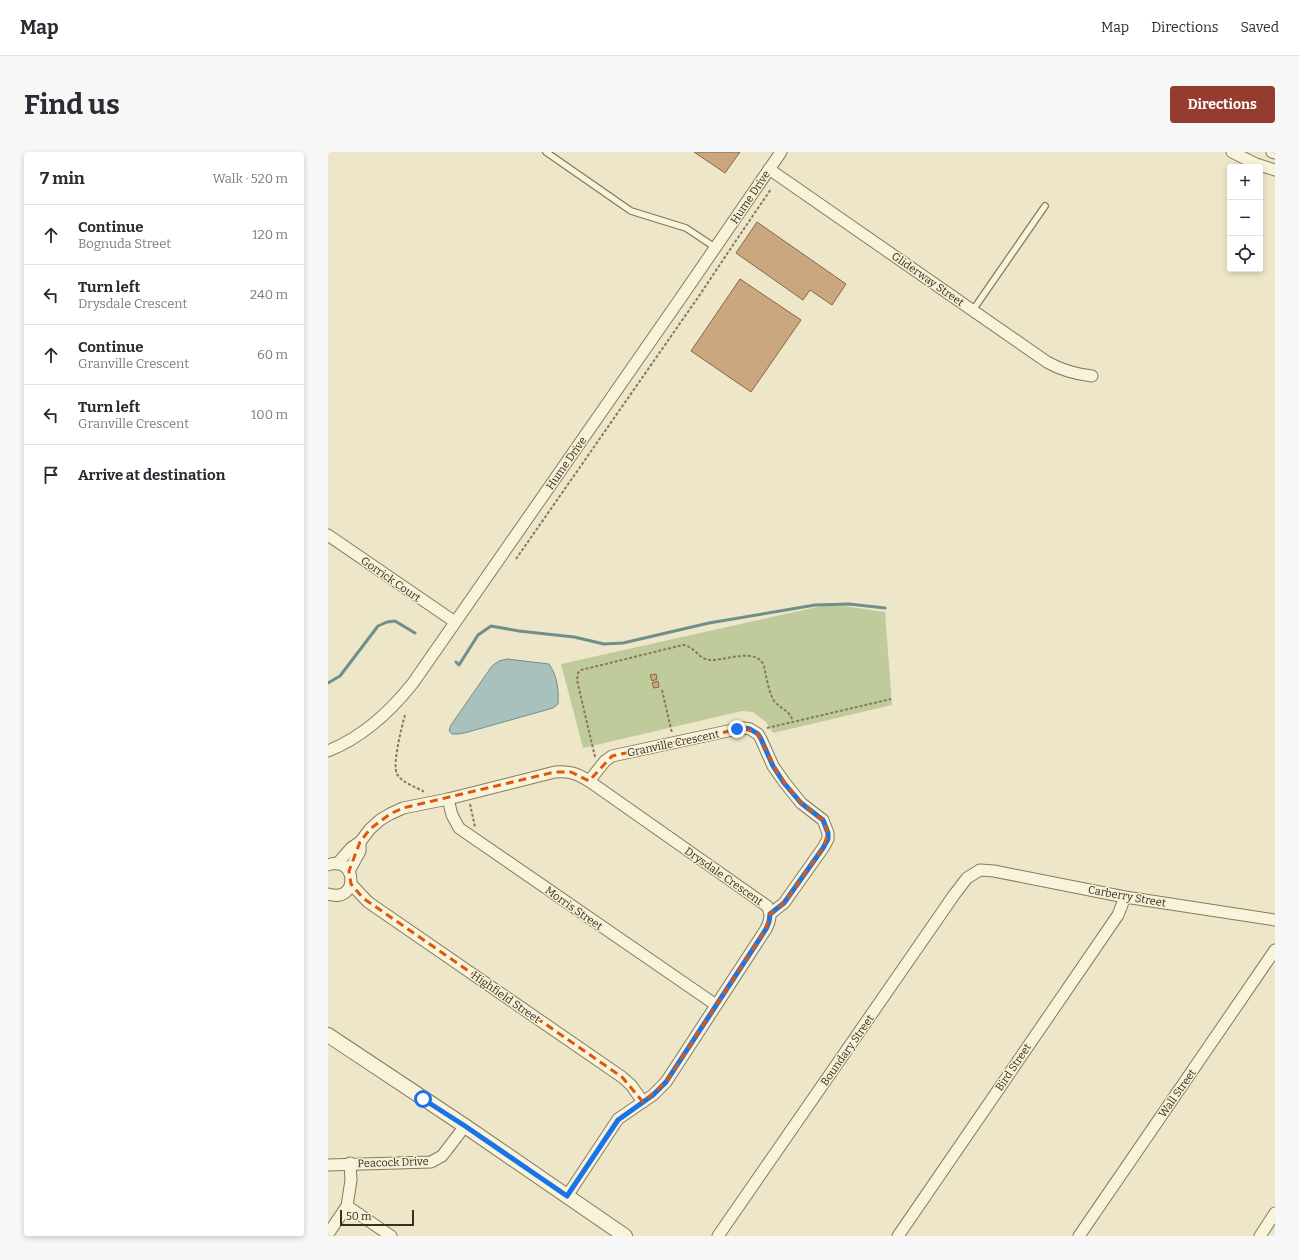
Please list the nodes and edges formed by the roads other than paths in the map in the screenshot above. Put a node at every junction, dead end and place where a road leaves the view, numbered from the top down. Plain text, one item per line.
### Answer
1 (546, 152) edge
2 (781, 152) edge
3 (1232, 152) edge
4 (1272, 152) edge
5 (1275, 153) edge
6 (769, 169) junction
7 (1275, 170) edge
8 (1045, 206) dead end
9 (716, 248) junction
10 (973, 310) junction
11 (1092, 376) dead end
12 (328, 535) edge
13 (455, 622) junction
14 (328, 751) edge
15 (589, 781) junction
16 (448, 799) junction
17 (360, 842) junction
18 (333, 864) edge
19 (980, 870) joint
20 (349, 871) junction
21 (348, 888) junction
22 (1125, 897) junction
23 (330, 898) edge
24 (770, 914) junction
25 (1275, 920) edge
26 (1275, 950) edge
27 (716, 1005) junction
28 (328, 1035) edge
29 (643, 1102) junction
30 (465, 1126) junction
31 (350, 1163) junction
32 (328, 1164) edge
33 (567, 1196) junction
34 (347, 1206) junction
35 (1275, 1214) edge
36 (328, 1234) edge
37 (391, 1236) edge
38 (625, 1236) edge
39 (718, 1236) edge
40 (898, 1236) edge
41 (1079, 1236) edge
42 (1260, 1236) edge

1 - 9 lane
2 - 6 street, Hume Drive
3 - 7 street
4 - 5 street
6 - 9 street, Hume Drive
6 - 10 street, Gliderway Street
8 - 10 lane
9 - 13 street, Hume Drive
10 - 11 street, Gliderway Street
12 - 13 street, Gorrick Court
13 - 14 street, Hume Drive
15 - 16 street, Drysdale Crescent
15 - 24 street, Drysdale Crescent
15 - 24 street, Granville Crescent
16 - 17 street, Drysdale Crescent
16 - 27 street, Morris Street
17 - 18 street, Drysdale Crescent
17 - 20 street, Drysdale Crescent
18 - 20 street
19 - 22 street, Carberry Street
19 - 39 street, Boundary Street
20 - 21 street
21 - 23 street
21 - 29 street, Highfield Street
22 - 25 street, Carberry Street
22 - 40 street, Bird Street
24 - 27 street, Drysdale Crescent
26 - 41 street, Wall Street
27 - 29 street, Drysdale Crescent
28 - 30 street
29 - 33 street, Drysdale Crescent
30 - 31 street, Peacock Drive
30 - 33 street
31 - 32 street, Peacock Drive
31 - 34 street
33 - 38 street
34 - 36 street
34 - 37 street
35 - 42 street

